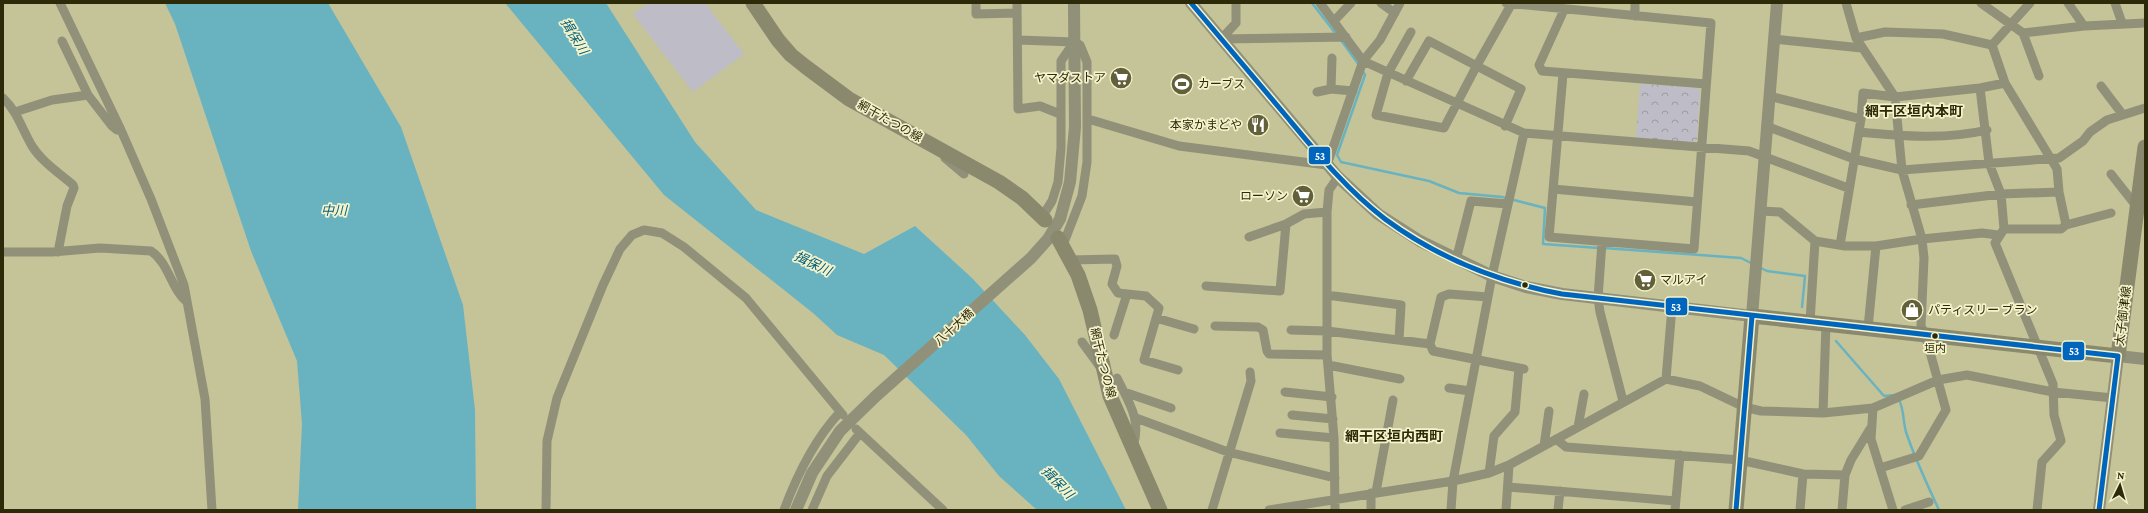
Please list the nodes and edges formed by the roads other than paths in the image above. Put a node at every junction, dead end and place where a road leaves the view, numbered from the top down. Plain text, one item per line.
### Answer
1 (60, 3) edge
2 (753, 3) edge
3 (976, 3) edge
4 (1017, 3) edge
5 (1074, 3) edge
6 (1191, 3) edge
7 (1236, 3) edge
8 (1320, 3) edge
9 (1351, 3) edge
10 (1381, 3) edge
11 (1400, 3) edge
12 (1506, 3) edge
13 (1636, 3) edge
14 (1777, 3) edge
15 (1846, 3) edge
16 (1981, 3) edge
17 (2030, 3) edge
18 (2068, 3) edge
19 (2115, 3) edge
20 (1512, 4) edge
21 (1564, 10) junction
22 (1017, 13) junction
23 (1395, 13) junction
24 (1635, 16) junction
25 (1334, 21) junction
26 (2013, 23) junction
27 (2122, 23) junction
28 (2145, 23) edge
29 (2084, 26) junction
30 (1411, 32) dead end
31 (2023, 32) junction
32 (1346, 37) junction
33 (1856, 38) junction
34 (1221, 39) junction
35 (1774, 39) junction
36 (1018, 40) junction
37 (62, 41) dead end
38 (1074, 42) junction
39 (1992, 45) junction
40 (1862, 48) junction
41 (1332, 58) dead end
42 (1363, 61) junction
43 (1476, 67) junction
44 (1388, 73) junction
45 (1563, 74) junction
46 (2039, 76) dead end
47 (1406, 81) junction
48 (2005, 83) junction
49 (1706, 84) junction
50 (2101, 86) dead end
51 (1980, 88) junction
52 (1331, 89) junction
53 (1353, 91) junction
54 (1317, 92) dead end
55 (88, 95) junction
56 (1769, 96) junction
57 (1895, 97) junction
58 (3, 98) edge
59 (1456, 104) junction
60 (2145, 108) edge
61 (15, 112) junction
62 (1060, 114) junction
63 (2124, 115) junction
64 (1088, 119) junction
65 (1861, 120) junction
66 (1505, 126) junction
67 (1766, 126) junction
68 (121, 130) junction
69 (1987, 130) junction
70 (1859, 132) junction
71 (1524, 133) junction
72 (1557, 136) junction
73 (1898, 136) junction
74 (922, 139) junction
75 (1701, 147) junction
76 (2145, 147) edge
77 (1764, 155) junction
78 (2052, 157) junction
79 (1854, 159) junction
80 (1989, 163) junction
81 (1327, 165) junction
82 (1902, 170) junction
83 (964, 174) dead end
84 (2111, 174) dead end
85 (2143, 175) edge
86 (1338, 177) junction
87 (1848, 188) junction
88 (1553, 189) junction
89 (2059, 192) junction
90 (2001, 194) junction
91 (1697, 202) junction
92 (1508, 204) junction
93 (1911, 205) junction
94 (2137, 207) junction
95 (1760, 211) junction
96 (1327, 212) junction
97 (2111, 214) dead end
98 (1044, 218) joint
99 (1286, 224) junction
100 (2066, 225) junction
101 (2001, 232) junction
102 (1249, 238) dead end
103 (1922, 239) junction
104 (1815, 241) junction
105 (1061, 242) joint
106 (1602, 242) junction
107 (1840, 245) junction
108 (1876, 246) junction
109 (3, 252) edge
110 (58, 252) junction
111 (1070, 260) junction
112 (1456, 260) junction
113 (1492, 276) junction
114 (1206, 286) dead end
115 (1127, 294) junction
116 (1327, 295) junction
117 (1488, 297) junction
118 (1598, 298) junction
119 (187, 302) junction
120 (1672, 306) junction
121 (1752, 316) junction
122 (1156, 318) junction
123 (1810, 322) junction
124 (1826, 324) junction
125 (1215, 326) dead end
126 (1868, 328) junction
127 (1194, 329) dead end
128 (1291, 330) dead end
129 (1327, 331) junction
130 (1925, 334) junction
131 (1114, 335) dead end
132 (1399, 340) junction
133 (1082, 342) dead end
134 (1430, 344) junction
135 (2036, 347) junction
136 (1327, 354) junction
137 (2118, 356) junction
138 (2145, 359) edge
139 (1476, 360) junction
140 (1328, 365) junction
141 (1178, 370) dead end
142 (1250, 372) dead end
143 (1110, 375) junction
144 (1400, 379) dead end
145 (1666, 379) junction
146 (1938, 380) junction
147 (1449, 388) dead end
148 (1470, 391) junction
149 (1124, 392) junction
150 (1286, 392) dead end
151 (2053, 392) junction
152 (1584, 394) dead end
153 (1332, 397) junction
154 (2113, 398) junction
155 (1393, 400) dead end
156 (1623, 401) junction
157 (1744, 407) junction
158 (1170, 408) dead end
159 (1873, 408) junction
160 (1549, 411) dead end
161 (1823, 413) junction
162 (1292, 415) dead end
163 (1136, 418) junction
164 (1334, 419) junction
165 (1578, 427) junction
166 (1871, 428) junction
167 (1280, 433) dead end
168 (1334, 438) junction
169 (1556, 439) junction
170 (1544, 446) junction
171 (1132, 447) junction
172 (1228, 452) junction
173 (1680, 454) junction
174 (1740, 460) junction
175 (1509, 465) junction
176 (1880, 468) junction
177 (1489, 473) junction
178 (1803, 474) junction
179 (1845, 475) junction
180 (1334, 478) junction
181 (1453, 481) junction
182 (1508, 487) junction
183 (1560, 491) junction
184 (1374, 493) junction
185 (1336, 499) junction
186 (1929, 502) dead end
187 (1675, 505) edge
188 (212, 510) edge
189 (546, 510) edge
190 (784, 510) edge
191 (796, 510) edge
192 (812, 510) edge
193 (943, 510) edge
194 (1160, 510) edge
195 (1212, 510) edge
196 (1269, 510) edge
197 (1335, 510) edge
198 (1371, 510) edge
199 (1451, 510) edge
200 (1506, 510) edge
201 (1558, 510) edge
202 (1736, 510) edge
203 (1800, 510) edge
204 (1842, 510) edge
205 (1893, 510) edge
206 (1905, 510) edge
207 (2037, 510) edge
208 (2099, 510) edge

1 - 68 street
2 - 74 main road, 網干たつの線
3 - 22 street
4 - 22 street
5 - 38 street, 八十大橋
6 - 34 street
7 - 34 street
8 - 25 street
9 - 25 street
10 - 23 street
11 - 23 street
12 - 20 street
13 - 24 street
14 - 35 street
15 - 33 street
16 - 26 street
17 - 26 street
18 - 29 street
19 - 27 street
20 - 21 street
20 - 43 street
21 - 24 street
21 - 45 street
22 - 36 street
23 - 42 street
24 - 49 street
25 - 32 street
26 - 31 street
26 - 39 street
27 - 28 street
27 - 29 street
29 - 31 street
30 - 44 street
31 - 46 street
32 - 34 street
32 - 42 street
33 - 39 street
33 - 40 street
34 - 81 street
35 - 40 street
35 - 56 street
36 - 38 street
36 - 62 street
37 - 55 street
38 - 62 street
38 - 64 street
38 - 191 street, 八十大橋
39 - 48 street
40 - 57 street
41 - 52 street
42 - 44 street
42 - 53 street
43 - 47 street
43 - 59 street
43 - 66 street
44 - 47 street
44 - 59 street
45 - 49 street
45 - 72 street
47 - 59 street
48 - 51 street
48 - 78 street
49 - 75 street
50 - 63 street
51 - 57 street
51 - 69 street
52 - 53 street
52 - 54 street
53 - 81 street
55 - 61 street
55 - 68 street
56 - 65 street
56 - 67 street
57 - 65 street
57 - 73 street
58 - 61 street
59 - 66 street
60 - 63 street
61 - 110 street
62 - 98 street
63 - 78 street
64 - 81 street
64 - 105 street
65 - 70 street
66 - 71 street
67 - 77 street
67 - 79 street
68 - 119 street
69 - 73 street
69 - 80 street
70 - 73 street
70 - 79 street
71 - 72 street
71 - 92 street
72 - 75 street
72 - 88 street
73 - 82 street
74 - 83 street
74 - 98 main road, 網干たつの線
75 - 77 street
75 - 91 street
76 - 85 main road, 太子御津線
77 - 87 street
77 - 95 street
78 - 80 street
78 - 89 street
79 - 82 street
79 - 87 street
80 - 82 street
80 - 90 street
81 - 86 street
82 - 93 street
84 - 94 street
85 - 94 main road, 太子御津線
86 - 96 street
86 - 112 street
87 - 107 street
88 - 91 street
88 - 106 street
89 - 90 street
89 - 100 street
90 - 93 street
90 - 101 street
91 - 106 street
92 - 112 street
92 - 113 street
93 - 103 street
94 - 137 main road, 太子御津線
95 - 104 street
95 - 121 street
96 - 99 street
96 - 116 street
97 - 100 street
99 - 102 street
99 - 114 street
100 - 101 street
101 - 103 street
101 - 135 street
103 - 108 street
103 - 130 street
104 - 107 street
104 - 123 street
105 - 111 main road, 網干たつの線
106 - 118 street
107 - 108 street
108 - 126 street
109 - 110 street
110 - 119 street
111 - 115 street
111 - 143 main road, 網干たつの線
112 - 113 street
113 - 117 street
113 - 118 street
115 - 122 street
115 - 131 street
116 - 129 street
116 - 132 street
117 - 134 street
117 - 139 street
118 - 120 street
118 - 156 street
119 - 188 street
120 - 121 street
120 - 145 street
121 - 123 main road, 太子御津線
121 - 157 main road
122 - 127 street
122 - 141 street
123 - 124 main road, 太子御津線
124 - 126 main road, 太子御津線
124 - 161 street
125 - 136 street
126 - 130 main road, 太子御津線
128 - 129 street
129 - 132 street
129 - 136 street
130 - 135 main road, 太子御津線
130 - 146 street
132 - 134 street
133 - 143 street
134 - 139 street
135 - 137 main road, 太子御津線
135 - 151 street
136 - 140 street
137 - 138 street
137 - 154 street
139 - 148 street
139 - 177 street
140 - 144 street
140 - 153 street
142 - 172 street
143 - 149 street
143 - 171 main road, 網干たつの線
145 - 156 street
145 - 157 street
146 - 151 street
146 - 159 street
146 - 176 street
147 - 148 street
148 - 181 street
149 - 158 street
149 - 163 street
150 - 153 street
151 - 154 street
151 - 207 street
152 - 165 street
153 - 164 street
154 - 208 street
155 - 184 street
156 - 165 street
157 - 161 street
157 - 174 main road
159 - 161 street
159 - 166 street
160 - 170 street
162 - 164 street
163 - 171 street
163 - 172 street
164 - 168 street
165 - 169 street
166 - 176 street
166 - 179 street
167 - 168 street
168 - 180 street
169 - 170 street
169 - 173 street
170 - 175 street
171 - 194 main road, 網干たつの線
172 - 180 street
172 - 195 street
173 - 174 street
173 - 187 street
174 - 178 street
174 - 202 main road
175 - 177 street
175 - 182 street
176 - 205 street
177 - 181 street
178 - 179 street
178 - 203 street
179 - 204 street
180 - 185 street
181 - 184 street
181 - 199 street
182 - 183 street
182 - 200 street
183 - 187 street
183 - 201 street
184 - 185 street
184 - 198 street
185 - 196 street
185 - 197 street
186 - 206 street
189 - 190 street
192 - 193 street

